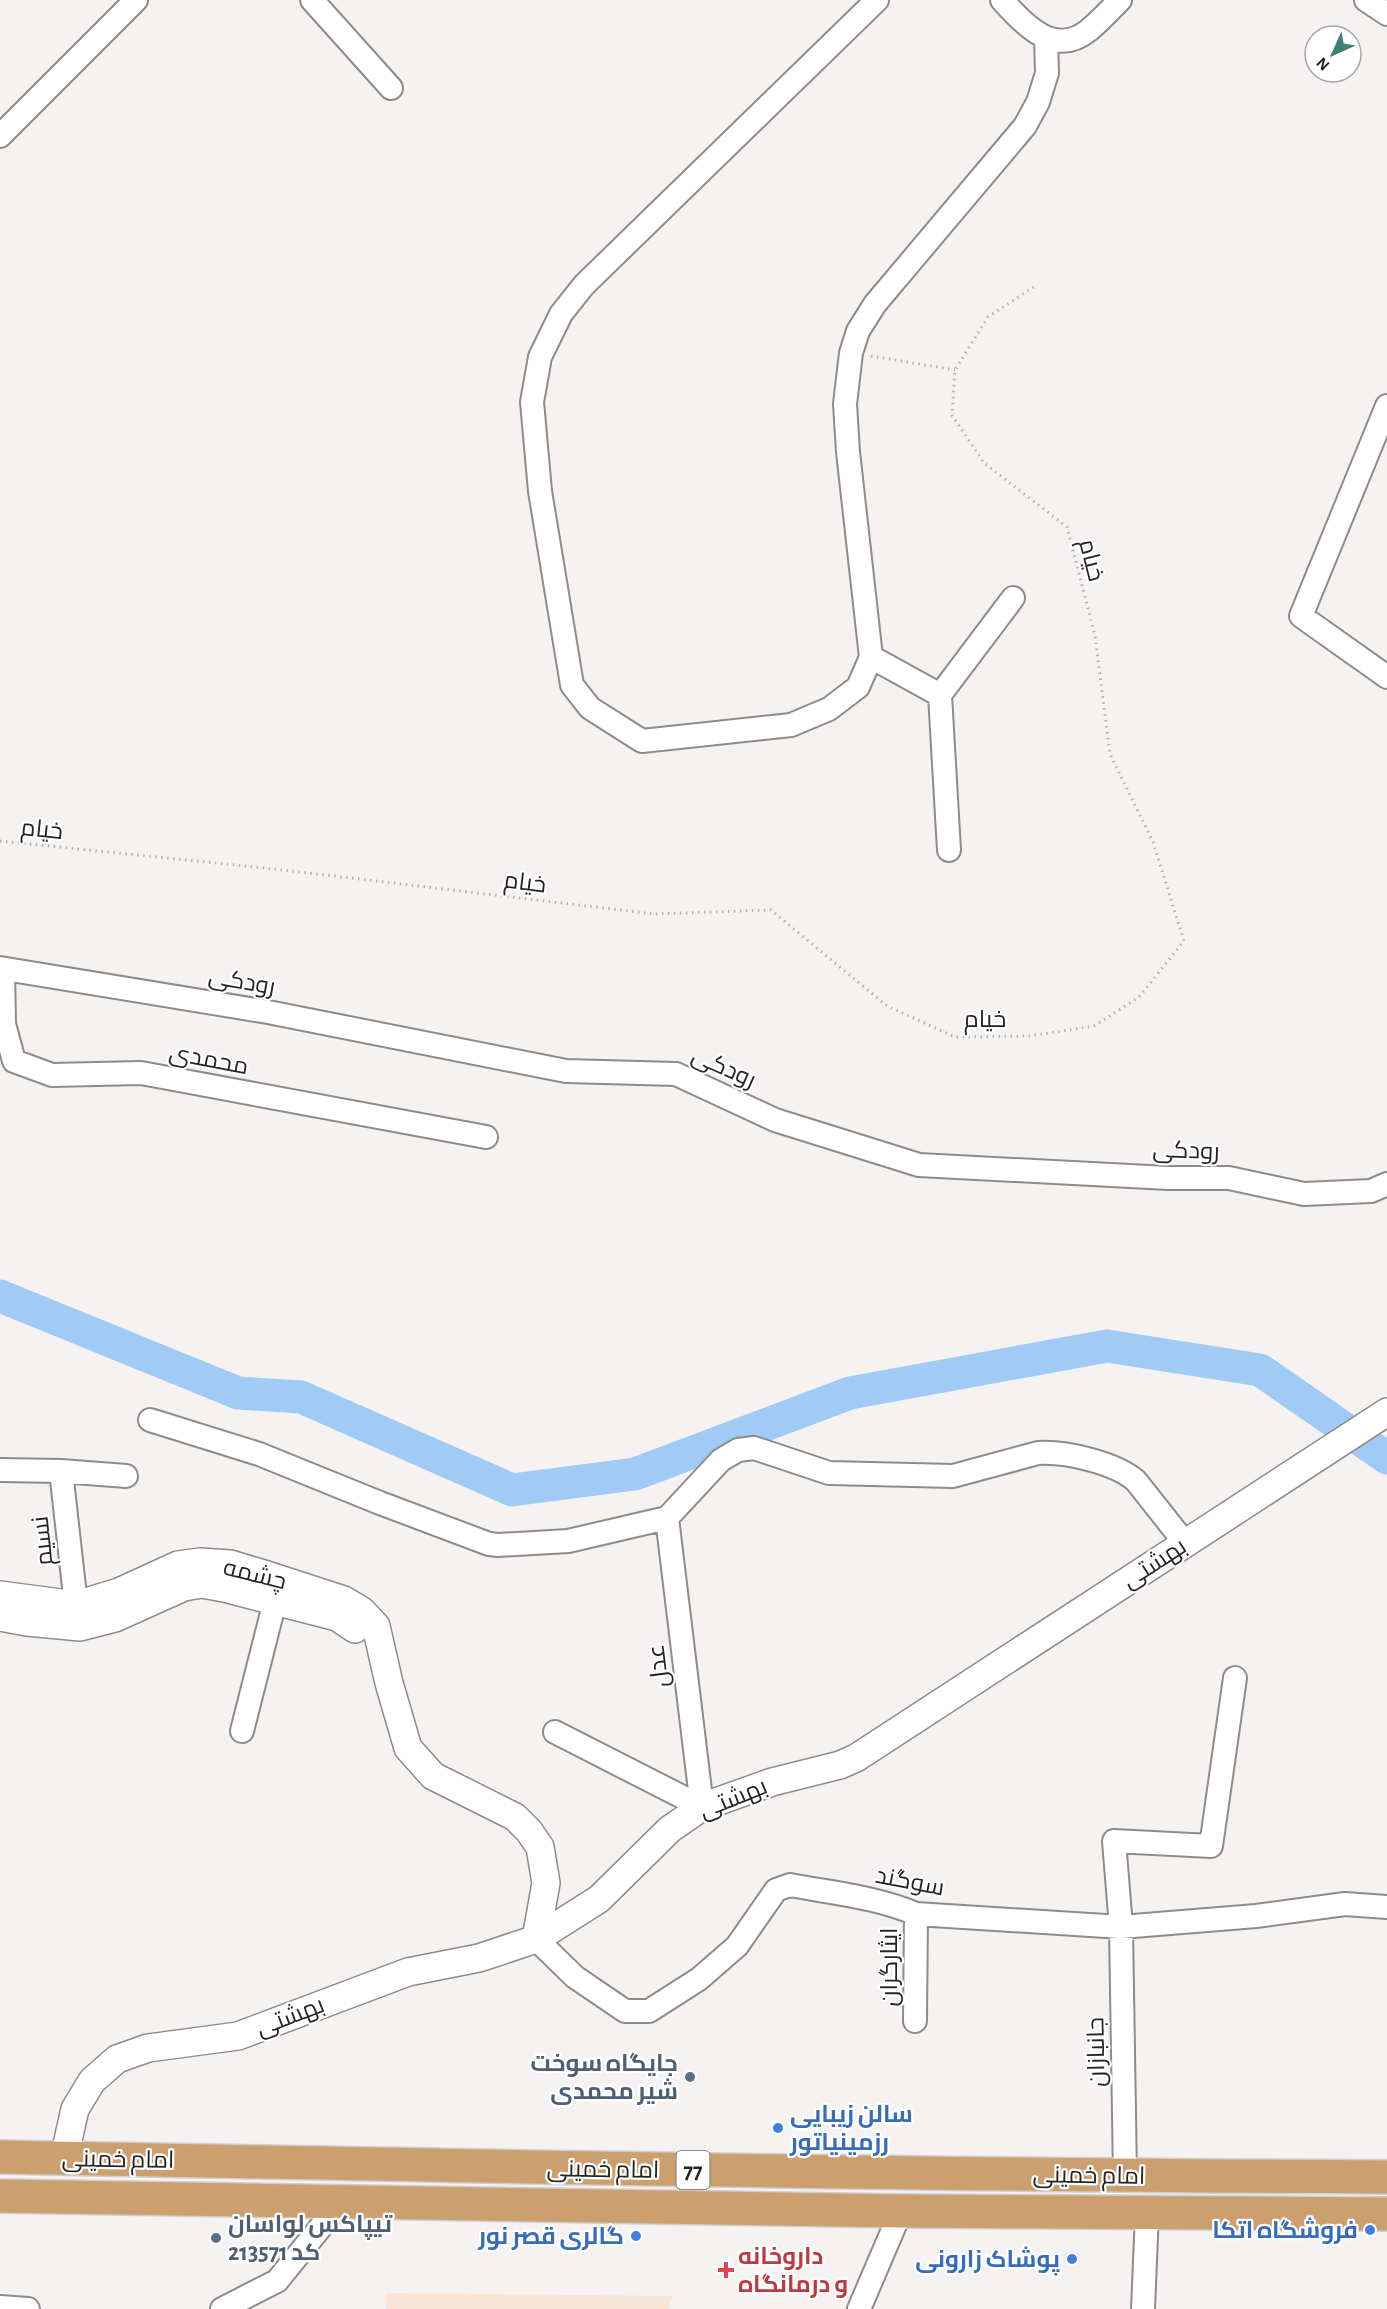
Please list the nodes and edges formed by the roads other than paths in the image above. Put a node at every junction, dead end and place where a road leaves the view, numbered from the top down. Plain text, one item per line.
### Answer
1 (136, 0) edge
2 (312, 0) edge
3 (877, 0) edge
4 (1002, 0) edge
5 (1120, 0) edge
6 (1366, 0) edge
7 (1387, 14) edge
8 (1046, 38) junction
9 (391, 88) dead end
10 (0, 136) edge
11 (1387, 406) edge
12 (1013, 598) dead end
13 (871, 657) junction
14 (1387, 677) edge
15 (940, 695) junction
16 (949, 850) dead end
17 (1, 968) edge
18 (486, 1137) dead end
19 (1387, 1184) edge
20 (1387, 1412) edge
21 (150, 1420) dead end
22 (0, 1470) edge
23 (62, 1471) junction
24 (126, 1476) dead end
25 (668, 1518) junction
26 (1185, 1543) junction
27 (0, 1594) edge
28 (274, 1601) junction
29 (76, 1605) junction
30 (0, 1617) edge
31 (1235, 1678) dead end
32 (389, 1683) junction
33 (242, 1731) dead end
34 (555, 1732) dead end
35 (702, 1807) junction
36 (1387, 1907) edge
37 (916, 1914) junction
38 (1121, 1927) junction
39 (536, 1939) junction
40 (915, 2020) dead end
41 (0, 2157) edge
42 (64, 2158) junction
43 (399, 2166) junction
44 (1125, 2176) junction
45 (1387, 2176) edge
46 (0, 2196) edge
47 (341, 2202) junction
48 (400, 2203) junction
49 (901, 2211) junction
50 (1147, 2213) junction
51 (1387, 2214) edge
52 (0, 2307) edge
53 (28, 2309) edge
54 (222, 2309) edge
55 (859, 2309) edge
56 (1143, 2309) edge

1 - 10 street
2 - 9 street
3 - 13 street
4 - 8 street
5 - 8 street
6 - 7 street
8 - 13 street
11 - 14 street
12 - 15 street
13 - 15 street
15 - 16 street
17 - 18 street, محمدی
17 - 19 street, رودکی
20 - 26 street, بهشتی
21 - 25 street
22 - 23 street
23 - 24 street
23 - 29 street, نسیم
25 - 26 street
25 - 35 street, عدل
26 - 35 street, بهشتی
27 - 29 street, چشمه
28 - 30 street, چشمه
28 - 32 street, چشمه
28 - 33 street
29 - 32 street, چشمه
31 - 38 street, جانبازان
32 - 39 street, چشمه
34 - 35 street
35 - 39 street, بهشتی
36 - 38 street, سوگند
37 - 38 street, سوگند
37 - 39 street, سوگند
37 - 40 street, ایثارگران
38 - 44 street, جانبازان
39 - 42 street, بهشتی
41 - 42 highway, امام خمینی / 77
42 - 43 highway, امام خمینی / 77
43 - 44 highway, امام خمینی / 77
43 - 48 highway
44 - 45 highway, امام خمینی / 77
46 - 47 highway, امام خمینی / 77
47 - 48 highway, امام خمینی / 77
47 - 54 street
48 - 49 highway, امام خمینی / 77
49 - 50 highway, امام خمینی / 77
49 - 55 street
50 - 51 highway, امام خمینی / 77
50 - 56 street
52 - 53 street

